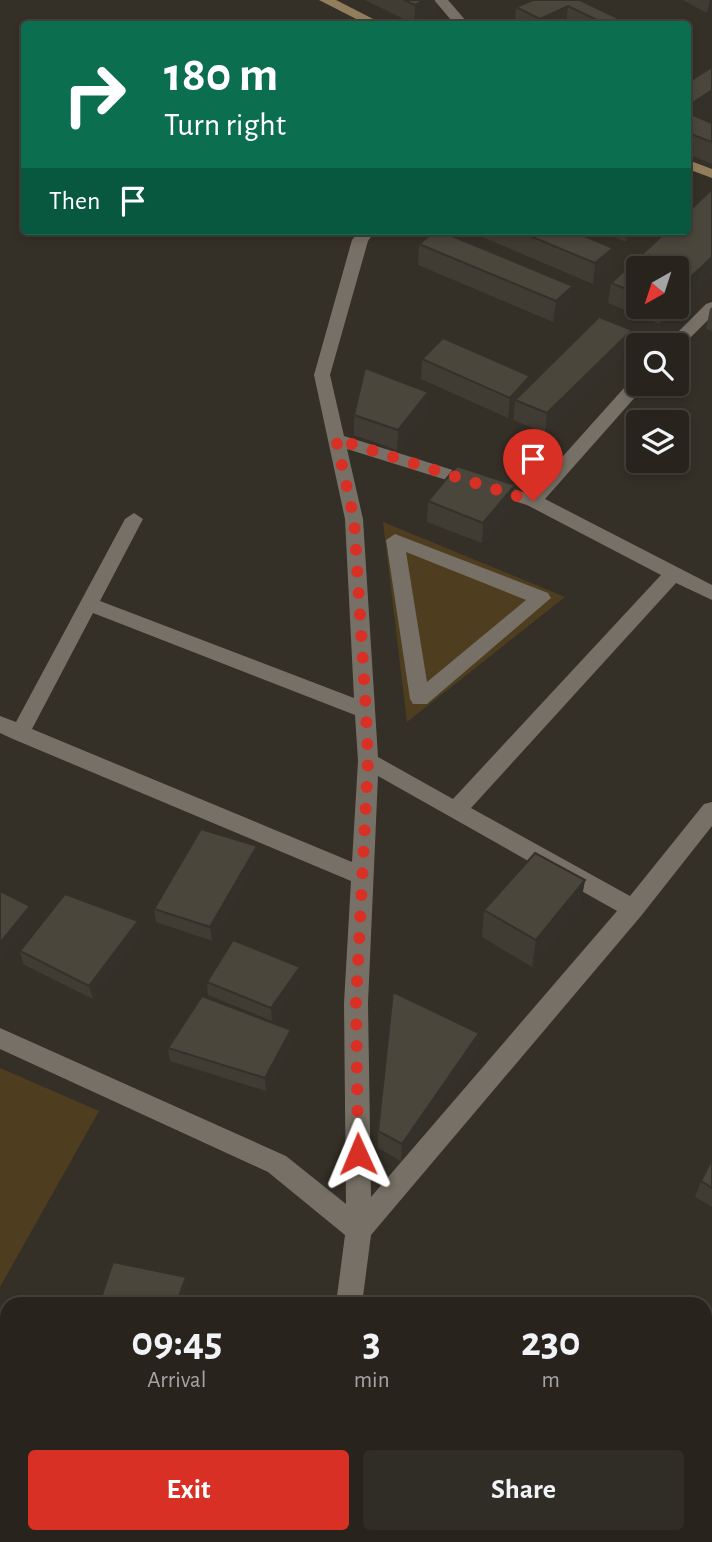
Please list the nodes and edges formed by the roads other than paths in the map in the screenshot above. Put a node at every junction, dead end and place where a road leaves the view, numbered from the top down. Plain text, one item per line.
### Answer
1 (326, 0) edge
2 (441, 0) edge
3 (370, 21) edge
4 (459, 21) edge
5 (691, 165) edge
6 (712, 174) edge
7 (364, 235) edge
8 (712, 307) edge
9 (685, 333) edge
10 (627, 396) edge
11 (336, 439) junction
12 (533, 501) junction
13 (134, 519) dead end
14 (673, 574) junction
15 (712, 593) edge
16 (89, 604) junction
17 (419, 699) joint
18 (366, 711) junction
19 (0, 724) edge
20 (20, 733) junction
21 (368, 761) junction
22 (456, 810) junction
23 (712, 810) edge
24 (362, 876) junction
25 (633, 909) junction
26 (0, 1038) edge
27 (359, 1230) junction
28 (350, 1297) edge

1 - 3 main road
2 - 4 street
5 - 6 main road
7 - 11 street
8 - 9 street
10 - 12 street
11 - 12 street
11 - 18 street
12 - 14 street
13 - 16 street
14 - 15 street
14 - 22 street
16 - 18 street
16 - 20 street
17 - 17 street
18 - 21 street
19 - 20 street
20 - 24 street
21 - 22 street
21 - 24 street
22 - 25 street
23 - 25 street
24 - 27 street
25 - 27 street
26 - 27 street
27 - 28 street

